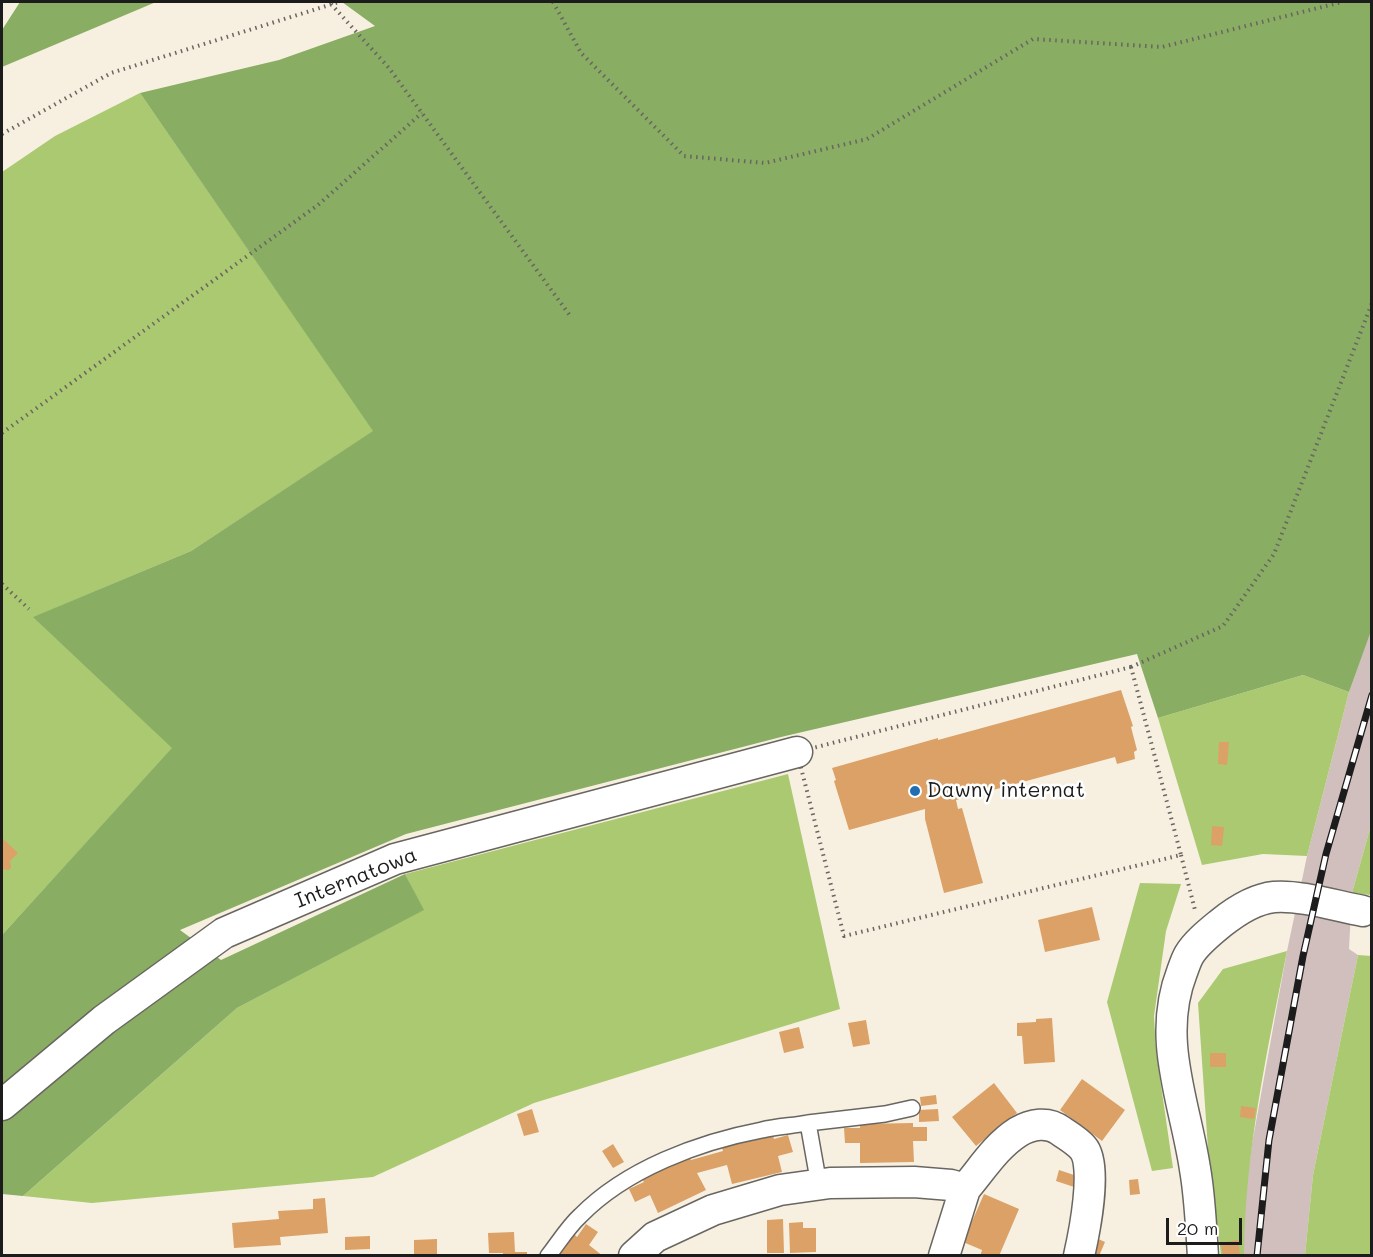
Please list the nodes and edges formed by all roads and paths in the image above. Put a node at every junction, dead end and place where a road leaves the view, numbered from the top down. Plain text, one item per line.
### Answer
1 (339, 2) edge
2 (553, 2) edge
3 (1342, 2) edge
4 (331, 4) junction
5 (422, 113) junction
6 (2, 134) edge
7 (1371, 303) edge
8 (571, 317) dead end
9 (2, 433) edge
10 (2, 584) edge
11 (29, 609) dead end
12 (1131, 667) junction
13 (798, 752) junction
14 (1181, 855) junction
15 (1364, 911) dead end
16 (1206, 935) junction
17 (2, 1105) edge
18 (912, 1108) dead end
19 (808, 1123) junction
20 (819, 1185) junction
21 (965, 1189) junction
22 (548, 1256) edge
23 (634, 1256) edge
24 (944, 1256) edge
25 (1079, 1256) edge
26 (1203, 1256) edge

1 - 4 path
2 - 3 path
4 - 5 path
4 - 6 path
5 - 8 path
5 - 9 path
7 - 12 path
10 - 11 path
12 - 13 path
12 - 14 path
13 - 14 path
13 - 17 street, Internatowa
14 - 16 path
15 - 16 street
16 - 26 street
18 - 19 lane
19 - 20 lane
19 - 22 lane
20 - 21 street
20 - 23 street
21 - 24 street
21 - 25 street

